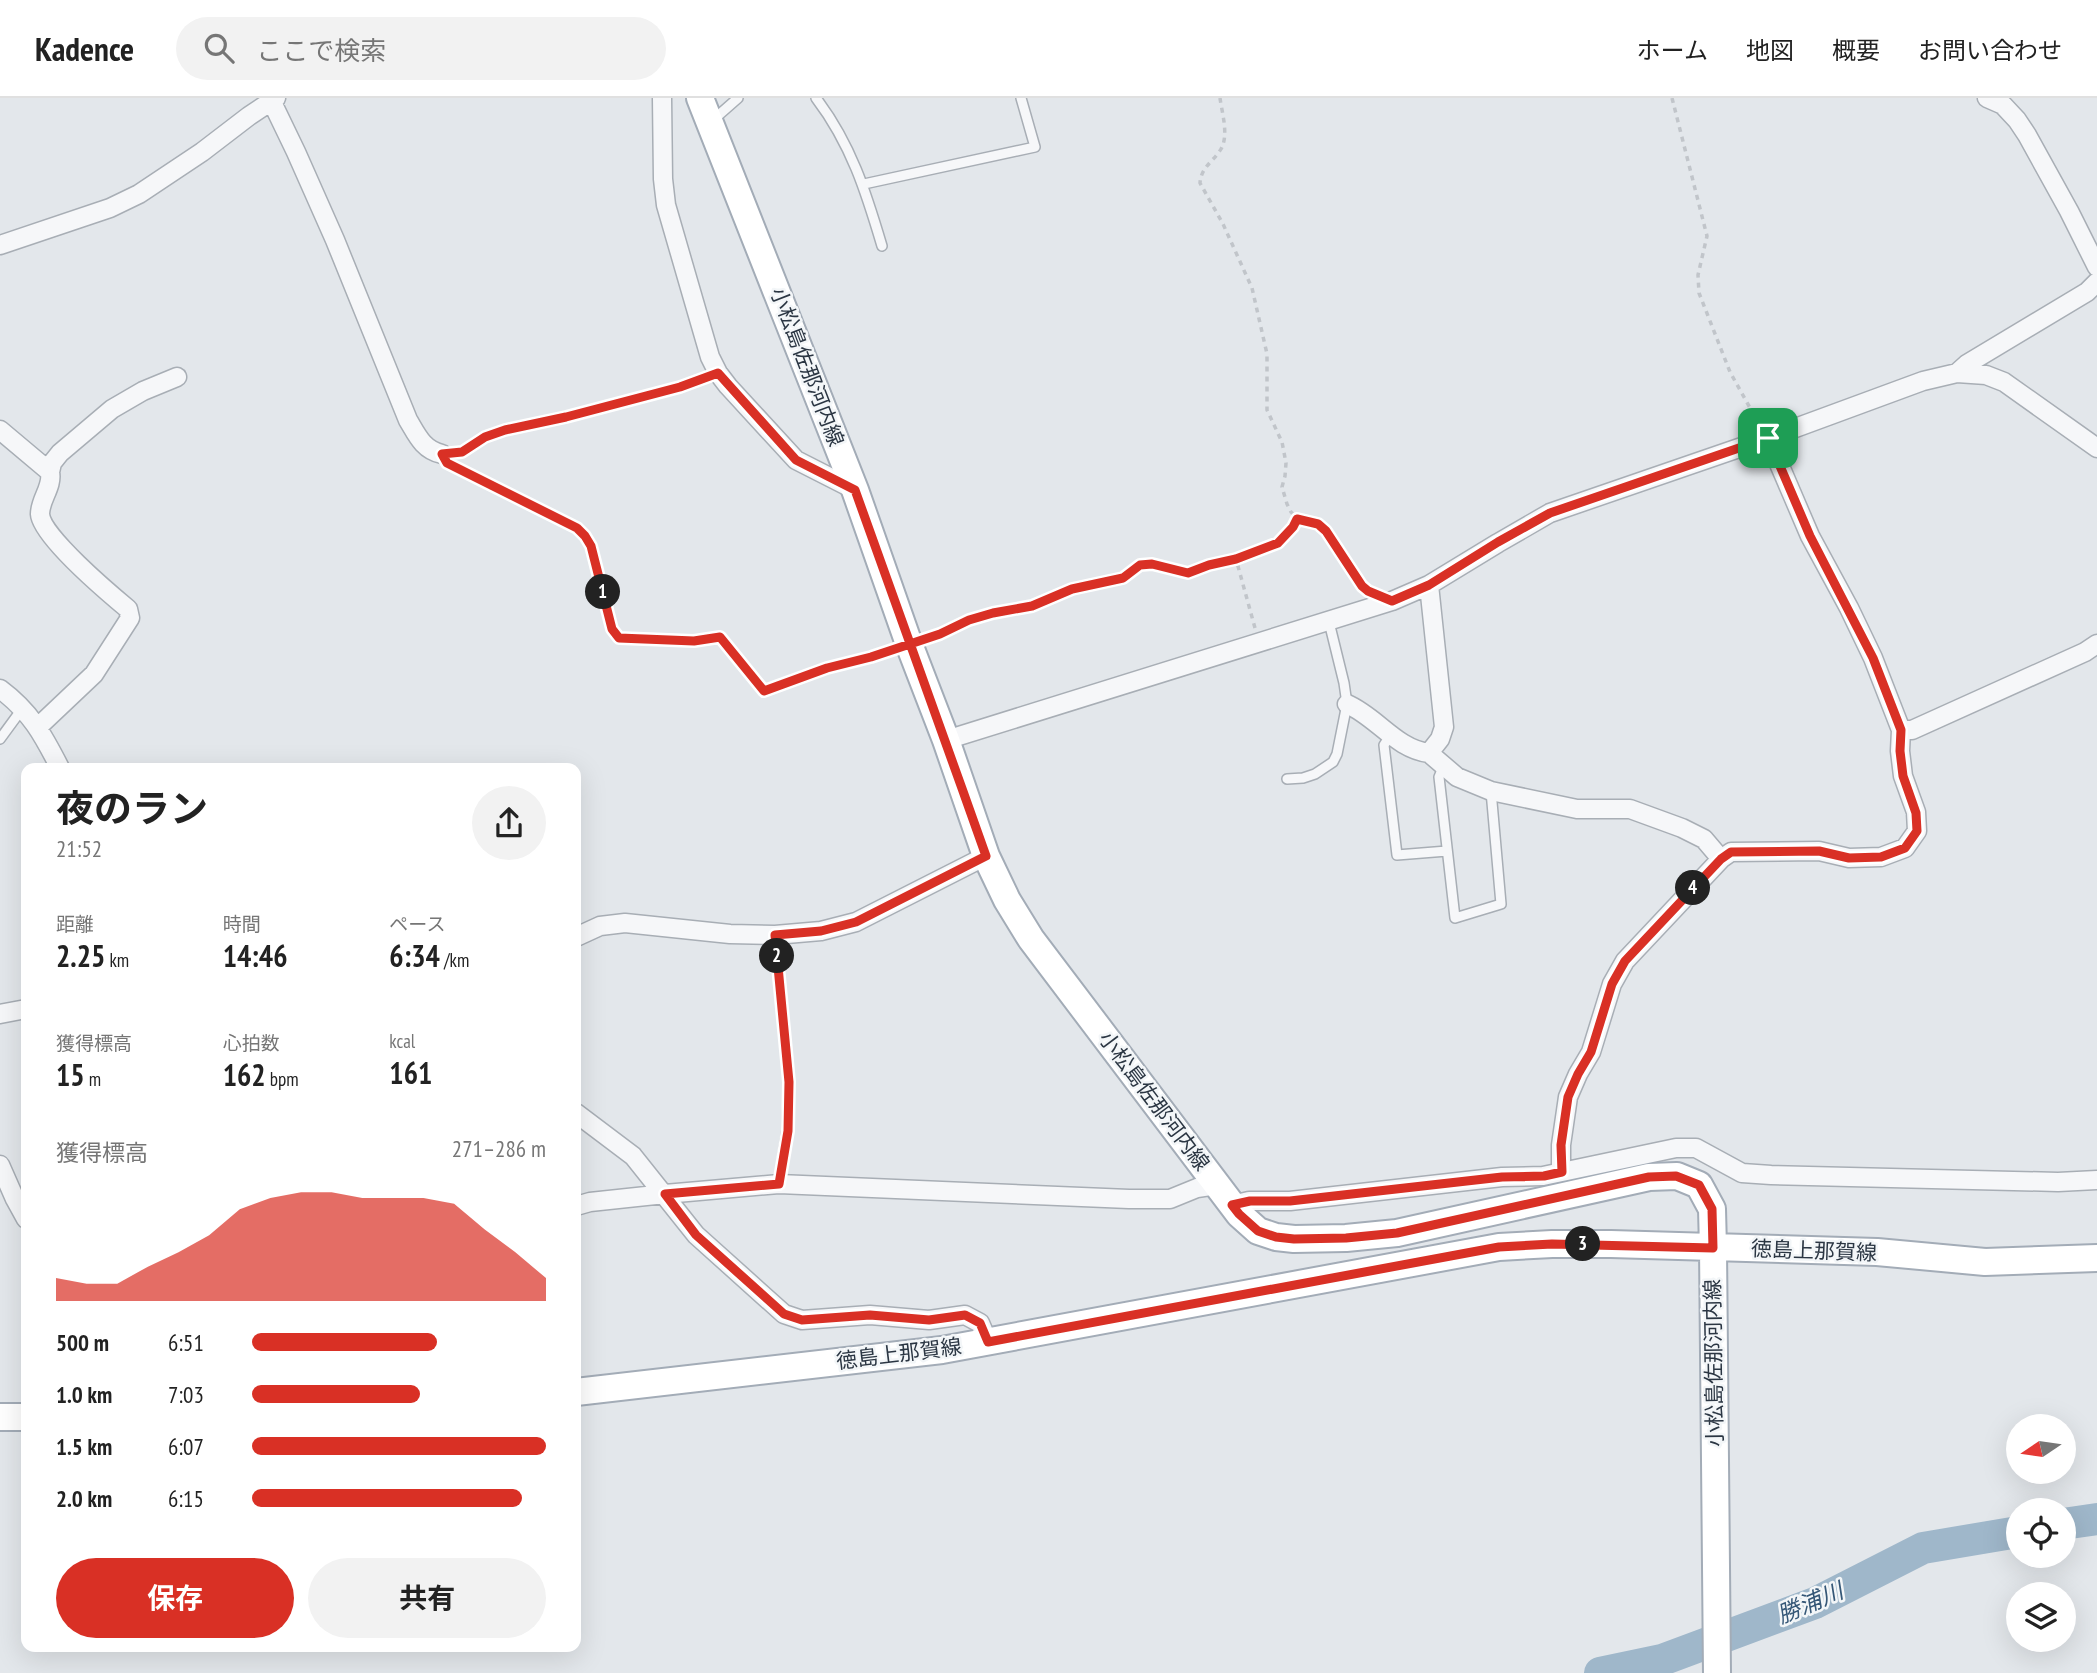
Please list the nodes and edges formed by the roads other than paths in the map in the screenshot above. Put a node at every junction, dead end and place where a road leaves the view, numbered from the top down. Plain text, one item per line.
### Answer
1 (662, 98) edge
2 (700, 98) edge
3 (738, 98) edge
4 (816, 98) edge
5 (1021, 98) edge
6 (1987, 98) edge
7 (273, 99) edge
8 (710, 122) junction
9 (864, 184) junction
10 (0, 245) edge
11 (882, 246) dead end
12 (2097, 267) edge
13 (2097, 282) edge
14 (1957, 373) junction
15 (177, 377) dead end
16 (0, 430) edge
17 (1768, 438) junction
18 (2097, 448) edge
19 (442, 454) road end
20 (50, 472) junction
21 (855, 490) junction
22 (1429, 585) junction
23 (1329, 622) junction
24 (2097, 644) edge
25 (0, 689) edge
26 (1347, 704) junction
27 (22, 709) junction
28 (38, 727) junction
29 (1901, 730) junction
30 (1390, 736) junction
31 (0, 738) edge
32 (946, 740) junction
33 (1429, 753) junction
34 (57, 763) edge
35 (1444, 765) junction
36 (1287, 779) dead end
37 (1491, 791) junction
38 (1447, 851) junction
39 (986, 856) junction
40 (1721, 859) junction
41 (581, 935) edge
42 (775, 935) junction
43 (21, 1010) edge
44 (0, 1014) edge
45 (581, 1117) edge
46 (0, 1165) edge
47 (1562, 1172) junction
48 (2097, 1180) edge
49 (779, 1184) junction
50 (665, 1194) junction
51 (1224, 1195) junction
52 (581, 1205) edge
53 (21, 1210) edge
54 (1713, 1248) junction
55 (2097, 1258) edge
56 (988, 1342) junction
57 (581, 1391) edge
58 (0, 1417) edge
59 (21, 1417) edge
60 (1717, 1673) edge

1 - 21 street
2 - 8 main road, 小松島佐那河内線
3 - 8 lane
4 - 9 lane
5 - 9 lane
6 - 12 street
7 - 10 street
7 - 19 street
8 - 21 main road, 小松島佐那河内線
9 - 11 lane
13 - 14 street
14 - 17 street
14 - 18 street
15 - 20 street
16 - 20 street
17 - 22 street
17 - 29 street
20 - 28 street
21 - 32 main road, 小松島佐那河内線
22 - 23 street
22 - 33 street
23 - 26 lane
23 - 32 street
24 - 29 street
25 - 27 street
26 - 30 street
26 - 36 lane
27 - 28 street
27 - 31 lane
28 - 34 street
29 - 40 street
30 - 33 street
30 - 38 lane
32 - 39 main road, 小松島佐那河内線
33 - 35 street
35 - 37 street
35 - 38 lane
37 - 38 lane
37 - 40 street
39 - 42 street
39 - 51 main road, 小松島佐那河内線
40 - 47 street
41 - 42 street
42 - 49 lane
43 - 44 street
45 - 50 street
46 - 53 street
47 - 48 street
47 - 51 street
49 - 50 street
49 - 51 street
50 - 52 street
50 - 56 street
51 - 54 main road, 小松島佐那河内線
54 - 55 main road, 徳島上那賀線
54 - 56 main road, 徳島上那賀線
54 - 60 main road, 小松島佐那河内線
56 - 57 main road, 徳島上那賀線
58 - 59 main road

